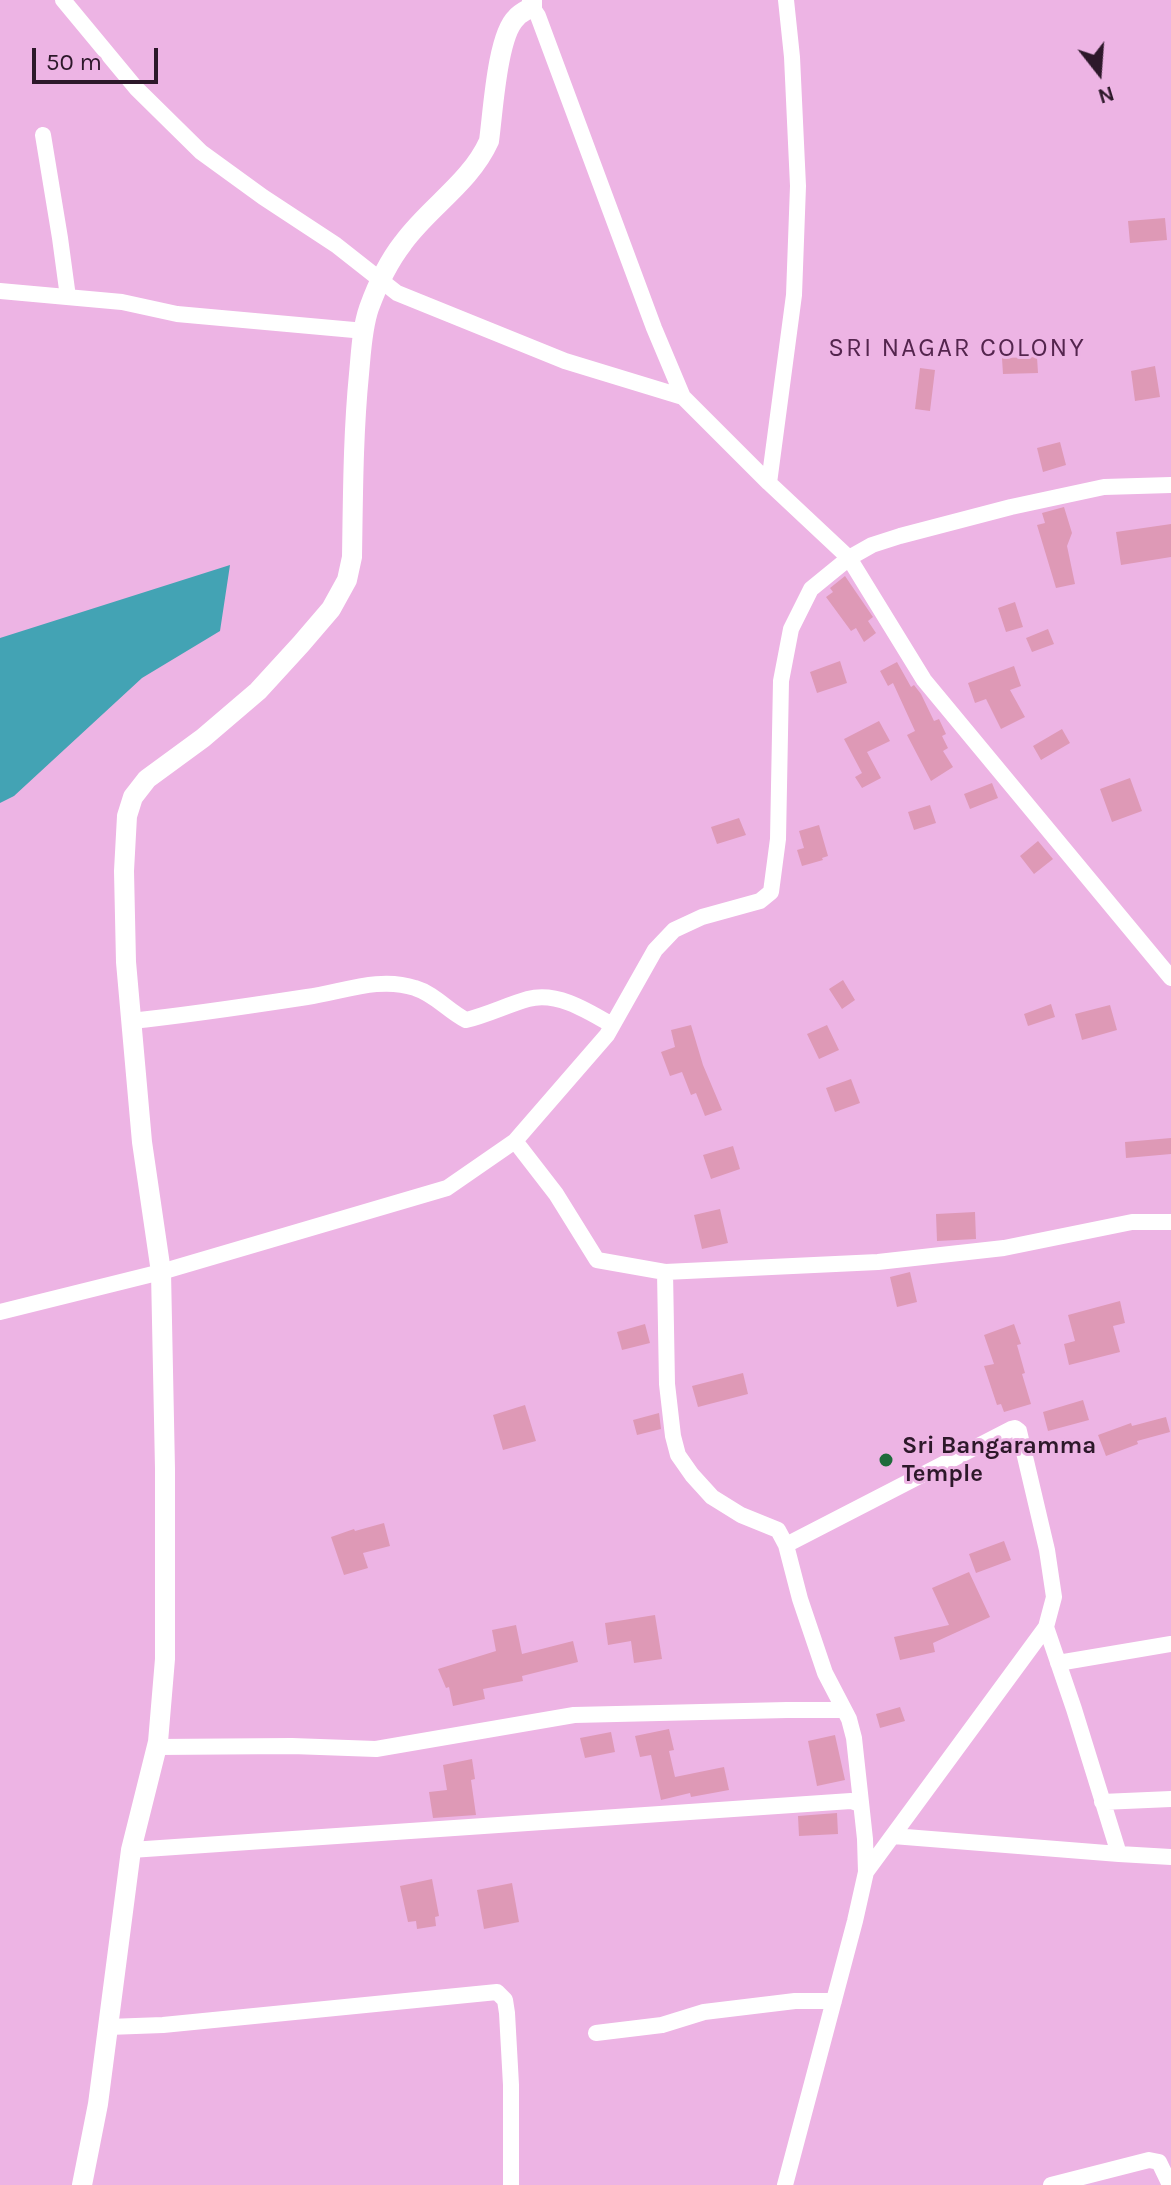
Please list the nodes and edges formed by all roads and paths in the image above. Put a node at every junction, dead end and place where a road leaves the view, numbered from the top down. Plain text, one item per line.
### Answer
1 (63, 0) edge
2 (786, 0) edge
3 (532, 3) edge
4 (43, 135) dead end
5 (381, 281) junction
6 (0, 291) edge
7 (68, 297) junction
8 (365, 331) junction
9 (683, 397) junction
10 (769, 483) junction
11 (1171, 485) edge
12 (849, 558) junction
13 (1171, 978) edge
14 (131, 1021) junction
15 (612, 1025) junction
16 (515, 1141) junction
17 (1171, 1222) edge
18 (161, 1272) junction
19 (665, 1272) junction
20 (0, 1312) edge
21 (786, 1545) junction
22 (1046, 1627) junction
23 (1171, 1644) edge
24 (1058, 1663) junction
25 (844, 1710) junction
26 (157, 1747) junction
27 (1171, 1799) edge
28 (1102, 1802) junction
29 (860, 1804) junction
30 (893, 1836) junction
31 (131, 1850) junction
32 (1119, 1854) junction
33 (1171, 1857) edge
34 (866, 1872) junction
35 (834, 2001) junction
36 (108, 2027) junction
37 (596, 2033) dead end
38 (1075, 2182) edge
39 (82, 2185) edge
40 (511, 2185) edge
41 (785, 2185) edge
42 (1051, 2185) edge
43 (1170, 2185) edge

1 - 5 street
2 - 10 street
3 - 5 street
3 - 9 street
4 - 7 street
5 - 8 street
5 - 9 street
6 - 7 street
7 - 8 street
8 - 14 street
9 - 10 street
10 - 12 street
11 - 12 street
12 - 13 street
12 - 15 street
14 - 15 street
14 - 18 street
15 - 16 street
16 - 18 street
16 - 19 street
17 - 19 street
18 - 20 street
18 - 26 street
19 - 21 street
21 - 22 street
21 - 25 street
22 - 24 street
22 - 30 street
23 - 24 street
24 - 28 street
25 - 26 street
25 - 29 street
26 - 31 street
27 - 28 street
28 - 32 street
29 - 31 street
29 - 34 street
30 - 32 street
30 - 34 street
31 - 36 street
32 - 33 street
34 - 35 street
35 - 37 street
35 - 41 street
36 - 39 street
36 - 40 street
38 - 42 street
38 - 43 street

